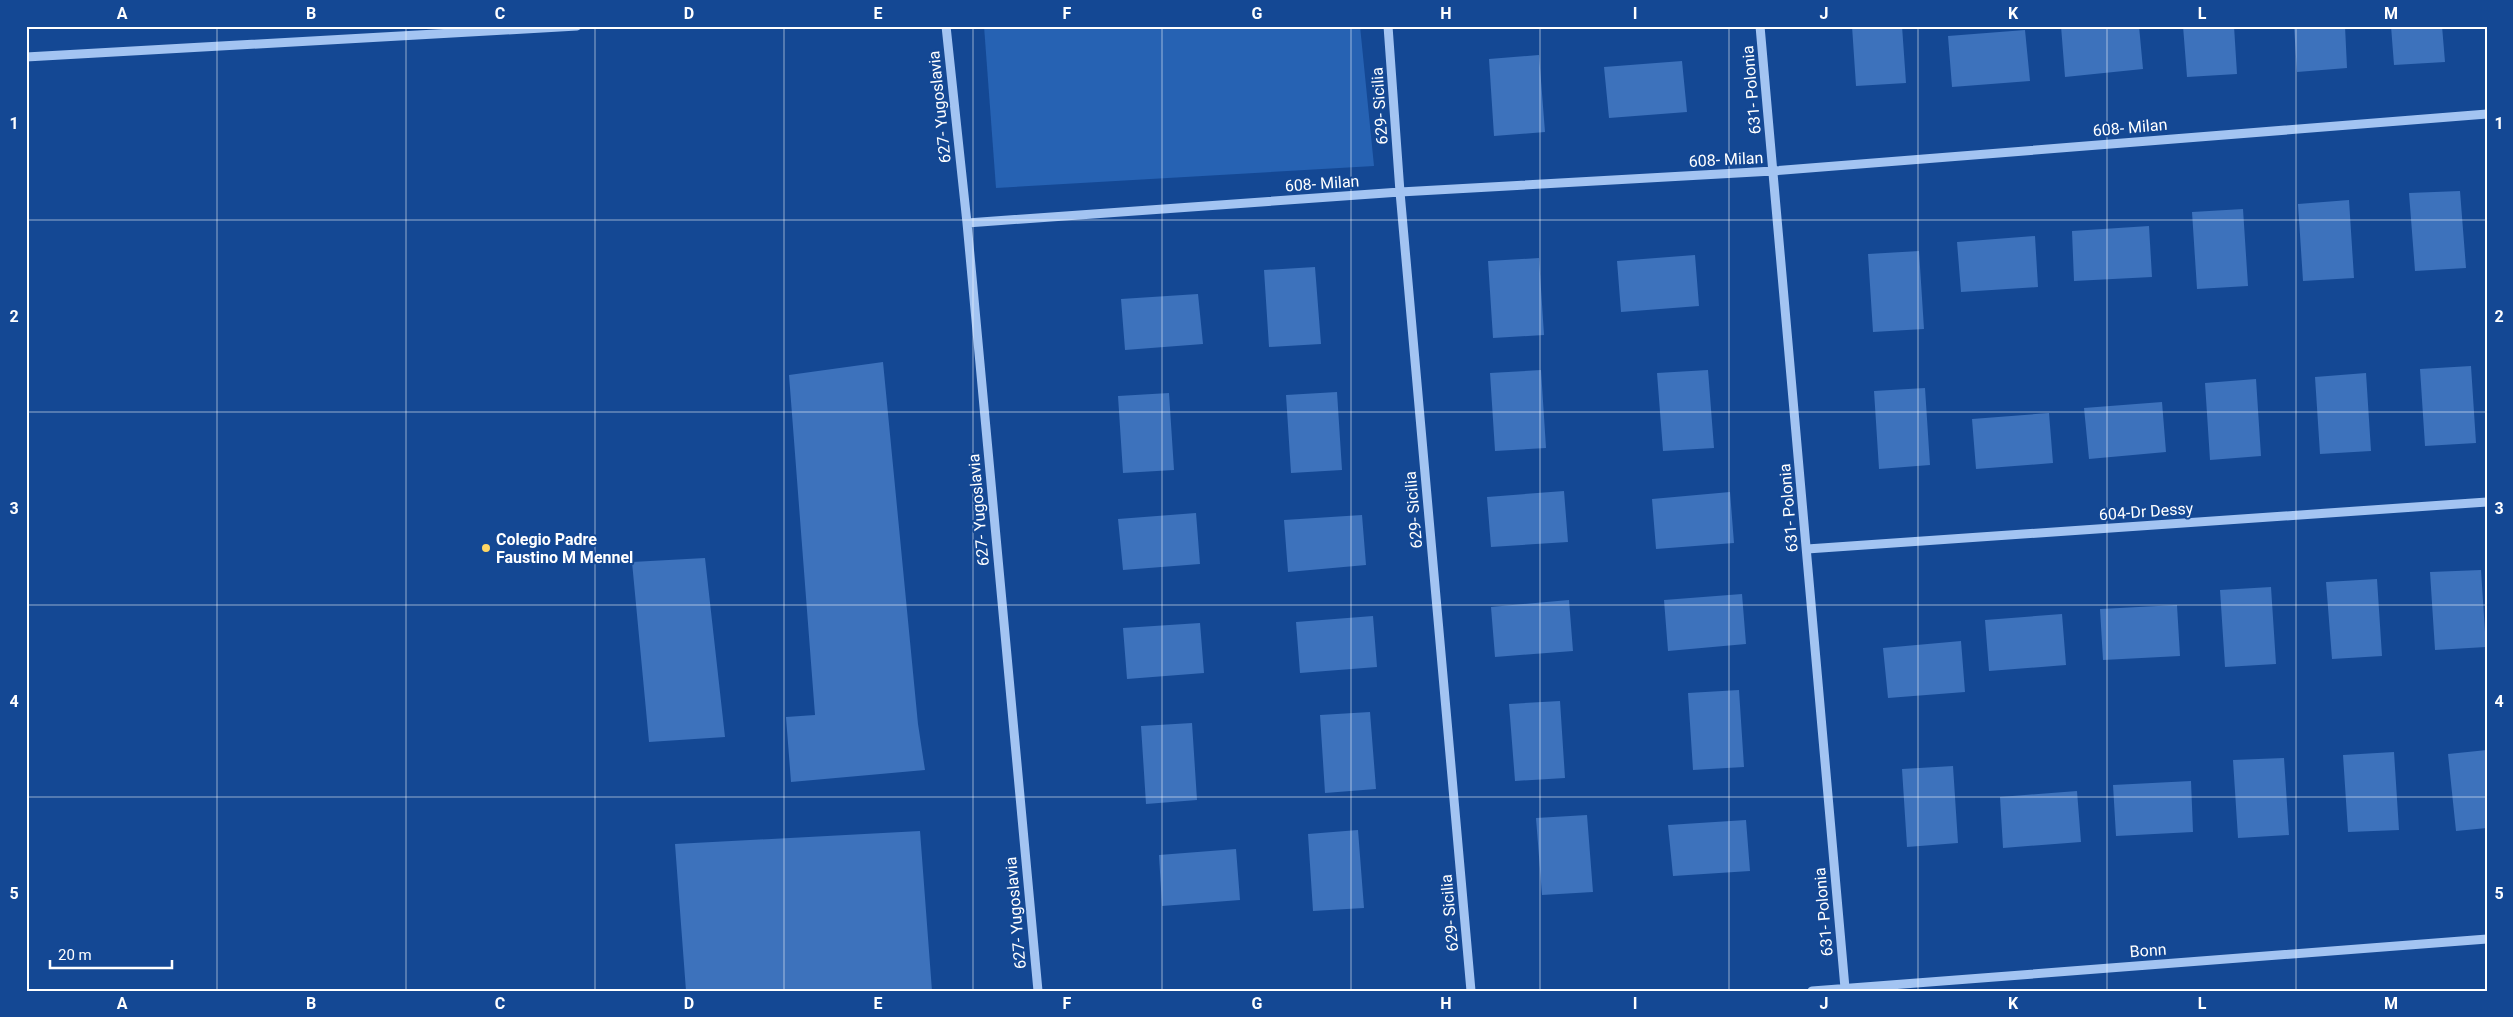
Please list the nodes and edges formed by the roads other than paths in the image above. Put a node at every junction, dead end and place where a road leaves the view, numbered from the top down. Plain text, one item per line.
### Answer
1 (577, 26) edge
2 (946, 26) edge
3 (1388, 26) edge
4 (1760, 26) edge
5 (26, 57) edge
6 (2487, 114) edge
7 (1773, 171) junction
8 (1400, 192) junction
9 (966, 223) junction
10 (2487, 502) edge
11 (1807, 550) junction
12 (2487, 939) edge
13 (1845, 988) junction
14 (1038, 991) edge
15 (1471, 991) edge
16 (1812, 991) edge

1 - 5 street
2 - 9 street, 627- Yugoslavia
3 - 8 street, 629- Sicilia
4 - 7 street, 631- Polonia
6 - 7 street, 608- Milan
7 - 8 street, 608- Milan
7 - 11 street, 631- Polonia
8 - 9 street, 608- Milan
8 - 15 street, 629- Sicilia
9 - 14 street, 627- Yugoslavia
10 - 11 street, 604-Dr Dessy
11 - 13 street, 631- Polonia
12 - 13 street, Bonn
13 - 16 street, Bonn

